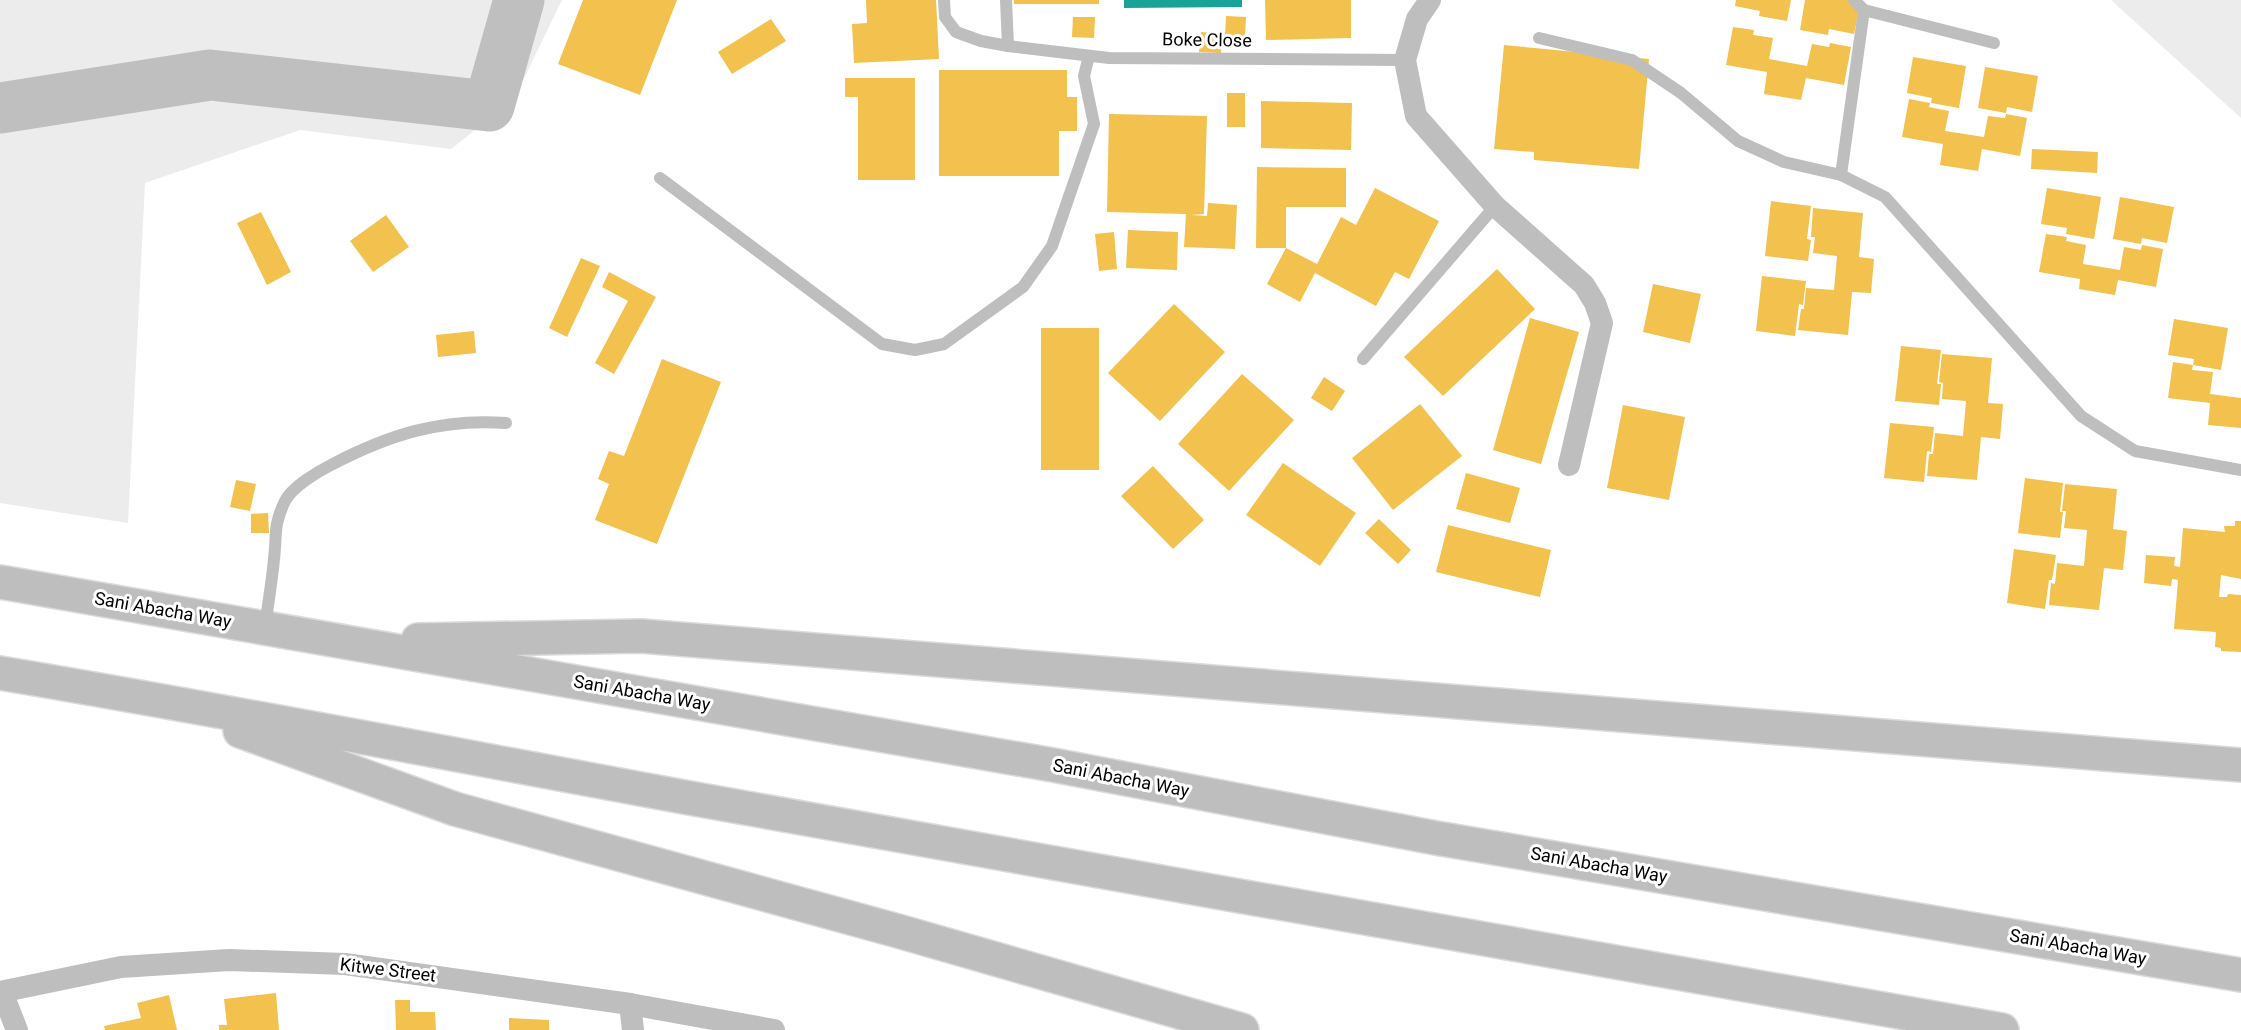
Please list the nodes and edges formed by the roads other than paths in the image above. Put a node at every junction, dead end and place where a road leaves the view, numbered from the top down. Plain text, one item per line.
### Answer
1 (944, 0) edge
2 (1006, 0) edge
3 (1430, 0) edge
4 (1854, 0) edge
5 (1864, 10) junction
6 (1539, 38) dead end
7 (1994, 43) dead end
8 (1008, 46) junction
9 (1089, 56) junction
10 (1405, 60) junction
11 (1841, 175) junction
12 (660, 178) dead end
13 (1495, 206) junction
14 (1363, 359) dead end
15 (506, 423) dead end
16 (1569, 465) dead end
17 (2241, 470) edge
18 (0, 582) edge
19 (264, 628) junction
20 (340, 641) junction
21 (0, 673) edge
22 (148, 698) junction
23 (2241, 765) edge
24 (2241, 975) edge
25 (1, 992) edge
26 (630, 1004) junction
27 (17, 1030) edge
28 (633, 1030) edge
29 (774, 1030) edge
30 (1242, 1030) edge
31 (2002, 1030) edge

1 - 8 lane, Boke Close
2 - 8 lane
3 - 10 street
4 - 5 lane
5 - 7 lane
5 - 11 lane
6 - 11 lane
8 - 9 lane, Boke Close
9 - 10 lane, Boke Close
9 - 12 lane
10 - 13 street
11 - 17 lane
13 - 14 lane
13 - 16 street
15 - 19 lane
18 - 19 highway, Sani Abacha Way
19 - 20 highway, Sani Abacha Way
20 - 23 highway
20 - 24 highway, Sani Abacha Way
21 - 22 highway
22 - 30 highway
22 - 31 highway
25 - 26 street, Kitwe Street
25 - 27 street
26 - 28 street
26 - 29 street, Kitwe Street

